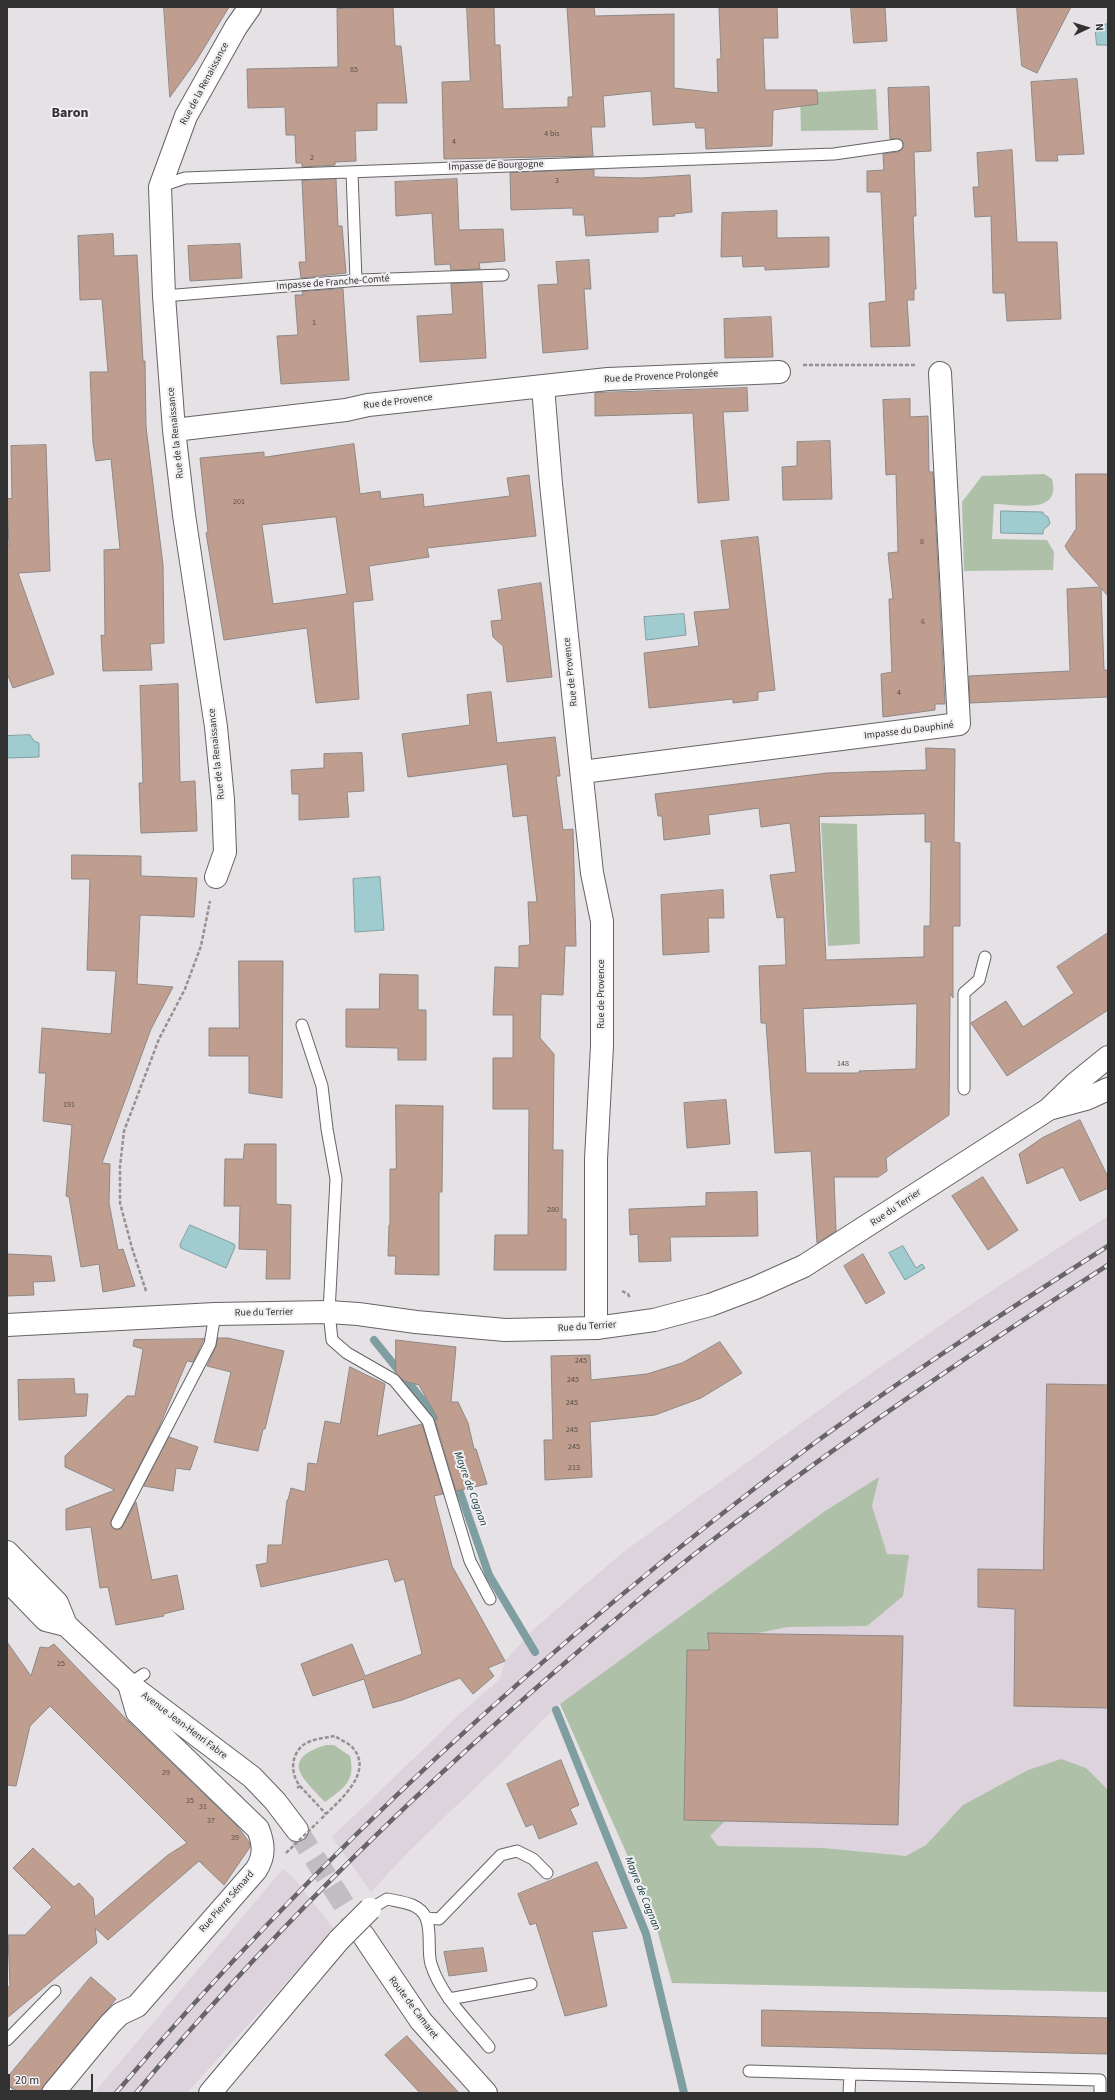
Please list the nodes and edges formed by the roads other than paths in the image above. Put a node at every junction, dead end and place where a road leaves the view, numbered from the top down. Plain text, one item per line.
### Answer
1 (250, 7) edge
2 (897, 145) dead end
3 (352, 172) junction
4 (160, 187) junction
5 (503, 275) dead end
6 (356, 280) junction
7 (164, 296) junction
8 (779, 372) road end
9 (940, 374) road end
10 (543, 387) junction
11 (174, 430) junction
12 (582, 772) junction
13 (216, 877) road end
14 (985, 957) dead end
15 (302, 1025) dead end
16 (1108, 1057) edge
17 (964, 1089) dead end
18 (1108, 1089) edge
19 (1049, 1109) junction
20 (329, 1312) junction
21 (216, 1314) junction
22 (7, 1325) edge
23 (596, 1328) junction
24 (117, 1523) dead end
25 (7, 1552) edge
26 (7, 1580) edge
27 (490, 1599) dead end
28 (66, 1625) junction
29 (136, 1679) junction
30 (297, 1830) tunnel mouth
31 (547, 1873) dead end
32 (370, 1909) joint
33 (426, 1918) junction
34 (363, 1935) tunnel mouth
35 (531, 1984) dead end
36 (55, 1990) dead end
37 (449, 1999) junction
38 (7, 2040) edge
39 (489, 2046) dead end
40 (748, 2071) dead end
41 (850, 2074) junction
42 (1104, 2080) edge
43 (53, 2093) edge
44 (210, 2093) edge
45 (486, 2093) edge
46 (850, 2093) edge
47 (1100, 2093) edge

1 - 4 street, Rue de la Renaissance
2 - 3 lane, Impasse de Bourgogne
3 - 4 lane, Impasse de Bourgogne
3 - 6 lane
4 - 7 street, Rue de la Renaissance
5 - 6 lane, Impasse de Franche-Comté
6 - 7 lane, Impasse de Franche-Comté
7 - 11 street, Rue de la Renaissance
8 - 10 street, Rue de Provence Prolongée
9 - 12 street, Impasse du Dauphiné
10 - 11 street, Rue de Provence
10 - 12 street, Rue de Provence
11 - 13 street, Rue de la Renaissance
12 - 23 street, Rue de Provence
14 - 17 lane
15 - 20 lane
16 - 19 street
18 - 19 street, Rue du Terrier
19 - 23 street, Rue du Terrier
20 - 21 street, Rue du Terrier
20 - 23 street, Rue du Terrier
20 - 27 lane
21 - 22 street, Rue du Terrier
21 - 24 lane
25 - 28 street, Avenue Jean-Henri Fabre
26 - 28 street, Avenue Jean-Henri Fabre
28 - 29 street, Avenue Jean-Henri Fabre
29 - 30 street, Avenue Jean-Henri Fabre
29 - 43 street, Rue Pierre Sémard
31 - 33 lane
32 - 33 lane
32 - 44 street, bridge
33 - 37 lane
34 - 45 street, Route de Camaret
35 - 37 lane
36 - 38 lane
37 - 39 lane
40 - 41 lane
41 - 42 lane
41 - 46 lane
42 - 47 lane

